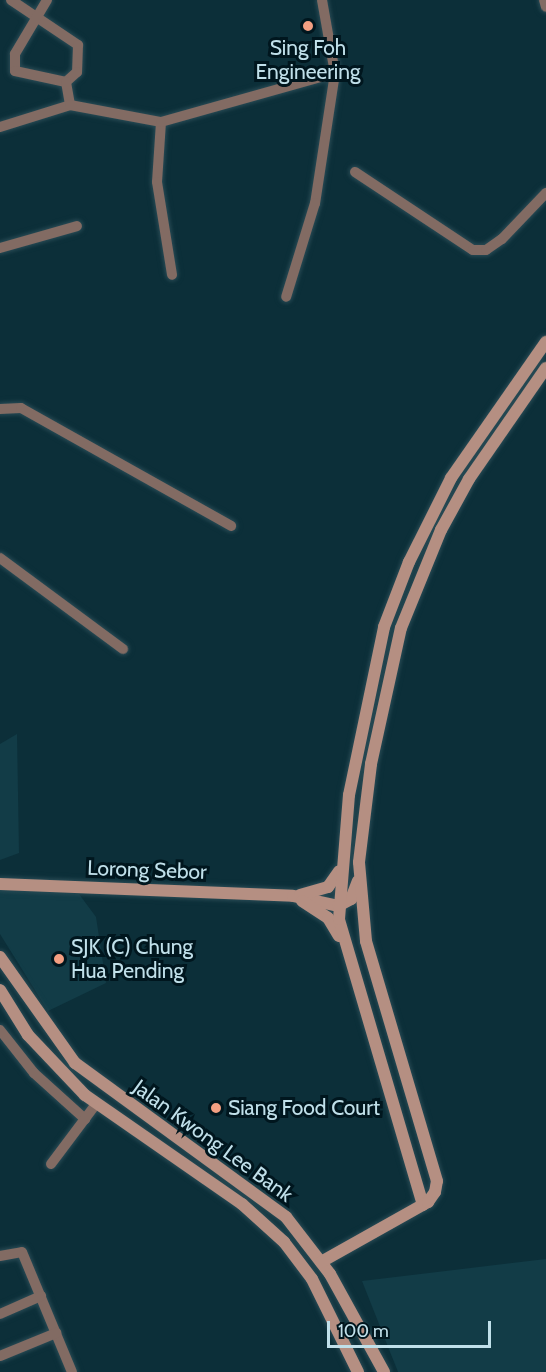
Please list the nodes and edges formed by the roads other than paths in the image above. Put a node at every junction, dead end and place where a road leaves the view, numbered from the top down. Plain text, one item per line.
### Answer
1 (11, 0) edge
2 (46, 0) edge
3 (322, 0) edge
4 (544, 0) edge
5 (546, 7) edge
6 (33, 20) junction
7 (335, 73) junction
8 (66, 82) junction
9 (70, 105) junction
10 (161, 122) junction
11 (0, 128) edge
12 (355, 172) dead end
13 (546, 193) edge
14 (77, 226) dead end
15 (0, 248) edge
16 (172, 275) dead end
17 (286, 297) dead end
18 (546, 342) edge
19 (546, 368) edge
20 (0, 409) edge
21 (231, 526) dead end
22 (0, 558) edge
23 (123, 649) dead end
24 (339, 870) junction
25 (360, 873) junction
26 (0, 884) edge
27 (293, 896) junction
28 (338, 906) junction
29 (344, 945) junction
30 (0, 957) edge
31 (0, 990) edge
32 (0, 1030) edge
33 (96, 1104) junction
34 (85, 1119) junction
35 (51, 1164) dead end
36 (423, 1205) junction
37 (0, 1256) edge
38 (321, 1262) junction
39 (41, 1296) junction
40 (0, 1314) edge
41 (56, 1333) junction
42 (0, 1356) edge
43 (70, 1371) edge
44 (358, 1372) edge
45 (384, 1372) edge

1 - 6 street
2 - 6 street
3 - 7 street
4 - 5 street
6 - 8 street
6 - 8 street
7 - 10 street
7 - 17 street
8 - 9 street
9 - 10 street
9 - 11 street
10 - 16 street
12 - 13 street
14 - 15 street
18 - 24 street
19 - 25 street
20 - 21 street
22 - 23 street
24 - 27 street
24 - 28 street
25 - 28 street
25 - 36 street
26 - 27 street, Lorong Sebor
27 - 28 street
27 - 29 street
28 - 29 street
29 - 36 street
30 - 38 street, Jalan Kwong Lee Bank
31 - 33 street, Jalan Kwong Lee Bank
32 - 34 street
33 - 34 street
33 - 44 street, Jalan Kwong Lee Bank
34 - 35 street
36 - 38 street
37 - 39 street
38 - 45 street, Jalan Kwong Lee Bank
39 - 40 street
39 - 41 street
41 - 42 street
41 - 43 street

